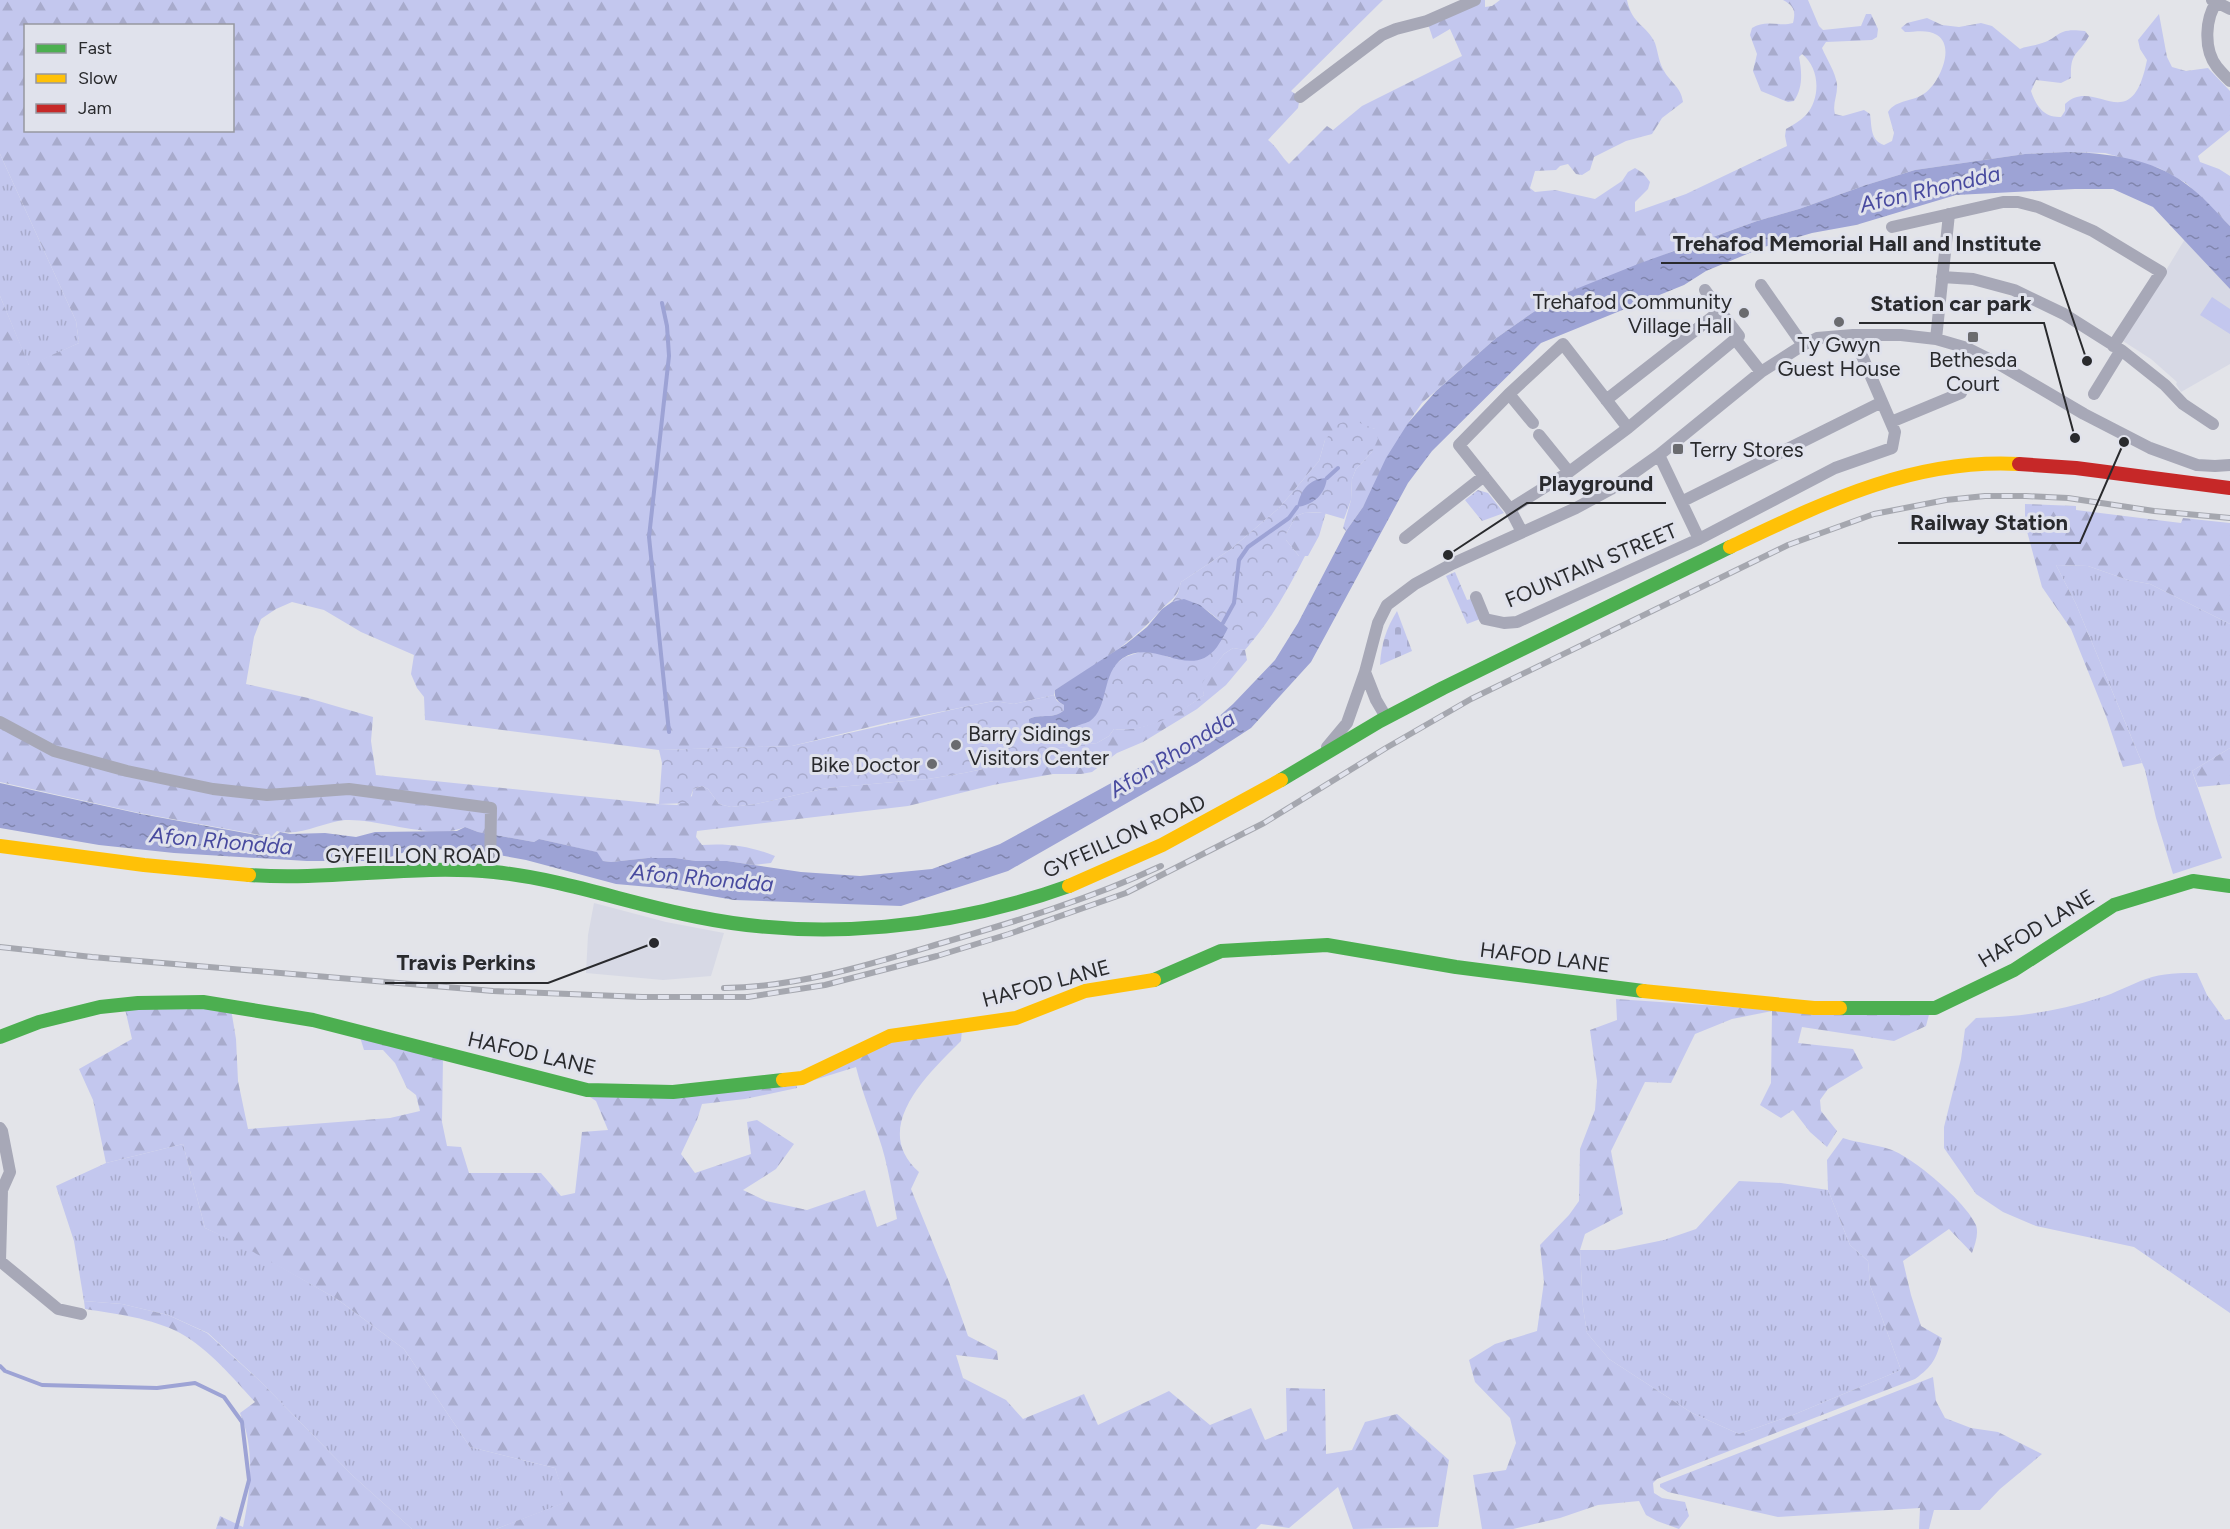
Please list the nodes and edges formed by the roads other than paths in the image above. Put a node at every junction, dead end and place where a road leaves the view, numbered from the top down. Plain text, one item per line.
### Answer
1 (1475, 0) edge
2 (2215, 1) edge
3 (2230, 9) edge
4 (2230, 81) edge
5 (1300, 97) dead end
6 (1949, 214) junction
7 (1892, 227) dead end
8 (1942, 277) junction
9 (1761, 285) dead end
10 (1705, 290) dead end
11 (1720, 311) junction
12 (1853, 335) junction
13 (1737, 338) junction
14 (1936, 339) junction
15 (1803, 345) junction
16 (2117, 348) junction
17 (1761, 372) junction
18 (1961, 393) dead end
19 (1509, 394) junction
20 (2094, 394) dead end
21 (1606, 400) junction
22 (1882, 402) junction
23 (1890, 422) junction
24 (1533, 423) dead end
25 (2213, 424) dead end
26 (1628, 428) junction
27 (1539, 435) dead end
28 (1659, 455) junction
29 (2230, 465) edge
30 (1569, 472) junction
31 (1484, 476) junction
32 (2230, 488) edge
33 (1683, 501) junction
34 (1510, 509) junction
35 (1522, 532) junction
36 (1405, 538) dead end
37 (1700, 539) junction
38 (1476, 597) dead end
39 (1365, 672) junction
40 (1386, 717) junction
41 (0, 723) edge
42 (1319, 758) junction
43 (0, 846) edge
44 (490, 872) junction
45 (2230, 886) edge
46 (0, 1037) edge
47 (0, 1128) edge
48 (5, 1171) edge
49 (1, 1191) edge
50 (81, 1314) dead end

1 - 5 street
2 - 3 street
2 - 4 street
6 - 7 street
6 - 8 street
6 - 16 street
8 - 14 street
8 - 16 street
9 - 15 street
10 - 11 street
11 - 13 street
11 - 21 street
12 - 14 street
12 - 15 street
12 - 22 street
13 - 17 street
13 - 26 street
14 - 29 street
15 - 17 street
16 - 20 street
16 - 25 street
17 - 28 street
18 - 23 street
19 - 21 street
19 - 24 street
19 - 31 street
21 - 26 street
22 - 23 street
22 - 33 street
23 - 37 street
26 - 30 street
27 - 30 street
28 - 33 street
28 - 35 street
30 - 34 street
31 - 34 street
31 - 36 street
32 - 40 main road, GYFEILLON ROAD
33 - 37 street
34 - 35 street
35 - 39 street
37 - 38 street, FOUNTAIN STREET
39 - 40 street
39 - 42 street
40 - 42 main road, GYFEILLON ROAD
41 - 44 street
42 - 44 main road, GYFEILLON ROAD
43 - 44 main road, GYFEILLON ROAD
45 - 46 main road, HAFOD LANE
47 - 48 street
48 - 49 street
49 - 50 street

